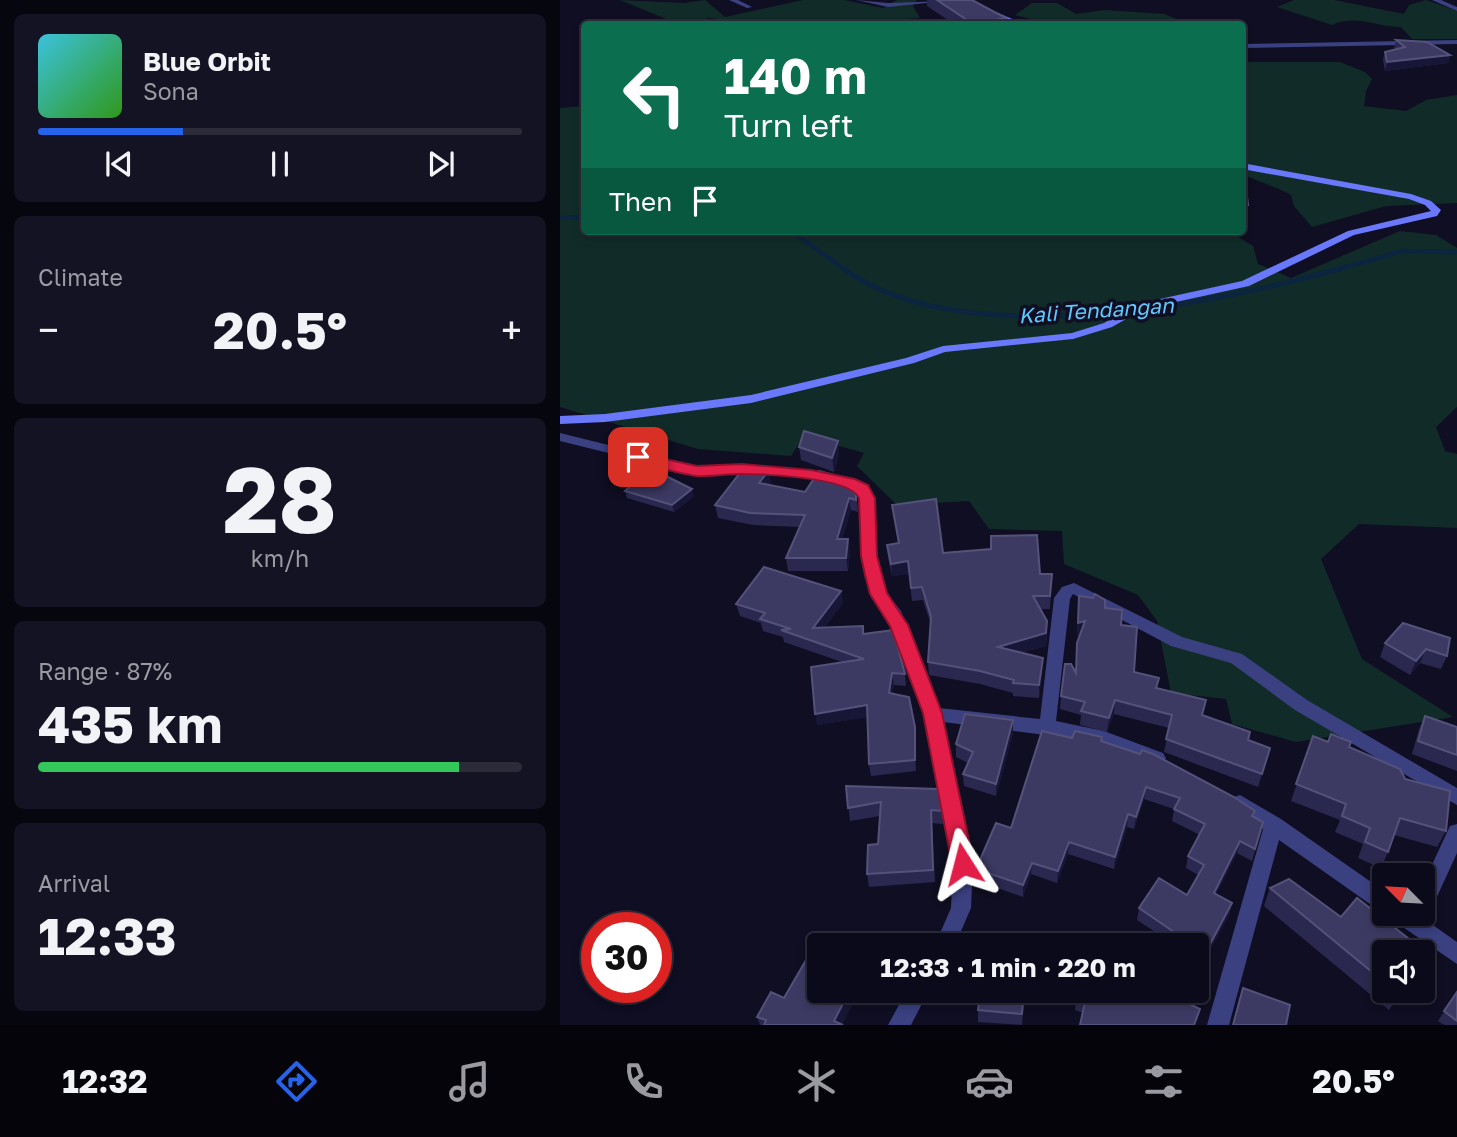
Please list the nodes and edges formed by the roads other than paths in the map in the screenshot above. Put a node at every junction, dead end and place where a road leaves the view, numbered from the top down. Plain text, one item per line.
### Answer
1 (732, 0) edge
2 (859, 0) edge
3 (962, 0) edge
4 (1435, 0) edge
5 (749, 7) dead end
6 (1457, 9) edge
7 (1014, 21) edge
8 (1457, 43) edge
9 (1246, 46) edge
10 (1246, 167) edge
11 (560, 420) edge
12 (560, 438) edge
13 (933, 713) junction
14 (1047, 727) junction
15 (1171, 765) edge
16 (1226, 795) edge
17 (1457, 797) edge
18 (1274, 825) junction
19 (1457, 832) edge
20 (1435, 874) edge
21 (1372, 894) edge
22 (1427, 926) edge
23 (950, 933) edge
24 (1457, 954) edge
25 (912, 1003) edge
26 (899, 1025) edge
27 (1218, 1025) edge

1 - 5 street
2 - 3 street
3 - 7 street
4 - 6 street
8 - 9 street
10 - 11 street
12 - 13 street
13 - 14 street
13 - 23 street
14 - 15 street
14 - 17 street
16 - 18 street
18 - 21 street
18 - 27 street
19 - 20 street
22 - 24 street
25 - 26 street

